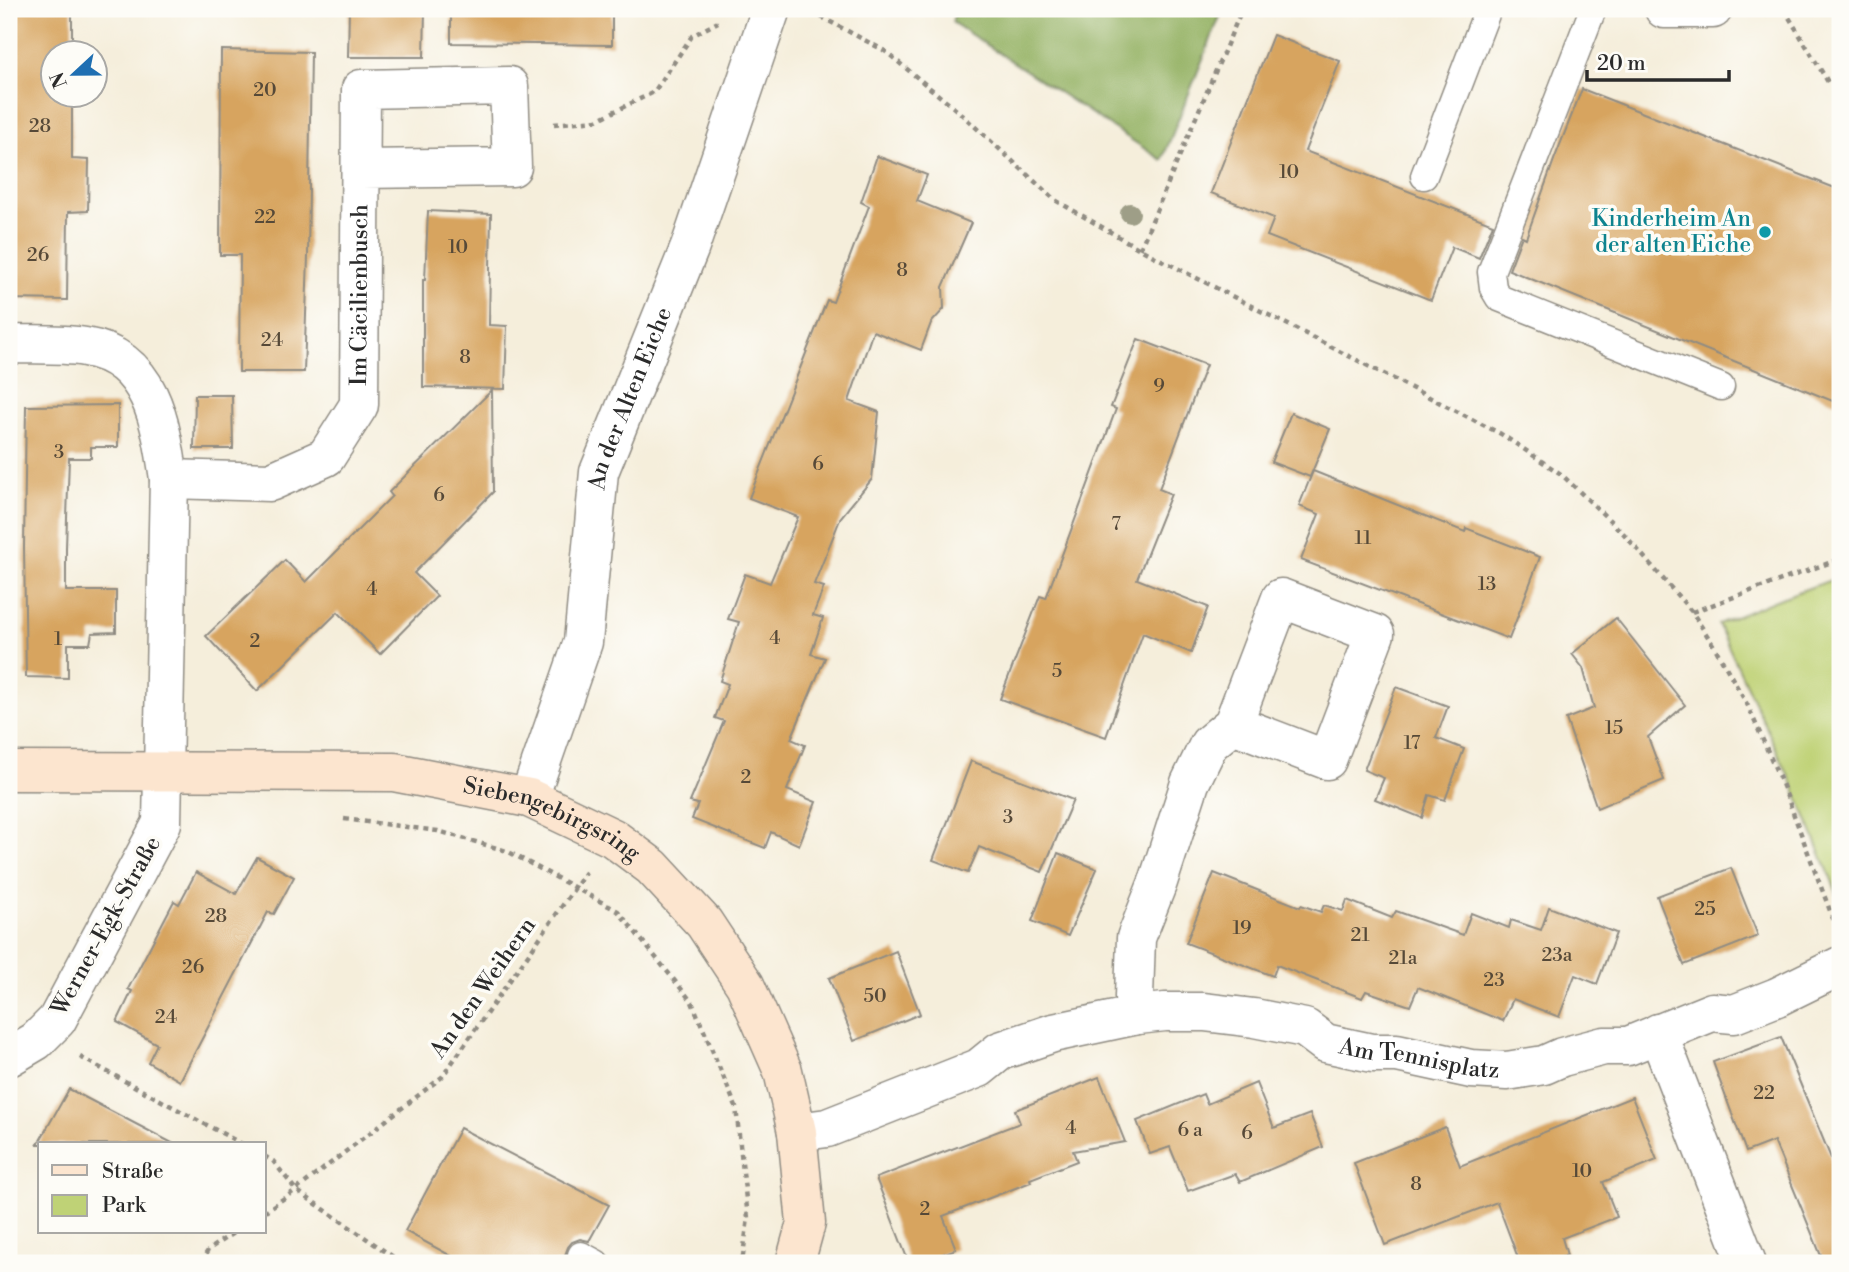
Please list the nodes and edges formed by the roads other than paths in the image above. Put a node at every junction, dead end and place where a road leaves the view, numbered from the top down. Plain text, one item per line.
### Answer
1 (771, 9) edge
2 (1488, 9) edge
3 (1593, 9) edge
4 (1664, 9) edge
5 (1713, 9) edge
6 (361, 169) junction
7 (1424, 176) dead end
8 (9, 344) edge
9 (1721, 387) dead end
10 (169, 479) junction
11 (1233, 724) dead end
12 (9, 771) edge
13 (164, 773) junction
14 (529, 798) junction
15 (1840, 967) edge
16 (1138, 1015) junction
17 (1658, 1032) junction
18 (22, 1049) edge
19 (797, 1132) junction
20 (795, 1263) edge
21 (1747, 1263) edge

1 - 14 street, An der Alten Eiche
2 - 7 lane
3 - 9 lane
4 - 5 street
6 - 6 street, Im Cäcilienbusch
6 - 10 street, Im Cäcilienbusch
8 - 10 street
10 - 13 street
11 - 16 street
12 - 13 street, Siebengebirgsring
13 - 14 street, Siebengebirgsring
13 - 18 street, Werner-Egk-Straße
14 - 19 street, Siebengebirgsring
15 - 17 street, Am Tennisplatz
16 - 17 street, Am Tennisplatz
16 - 19 street, Am Tennisplatz
17 - 21 street
19 - 20 street, Siebengebirgsring

